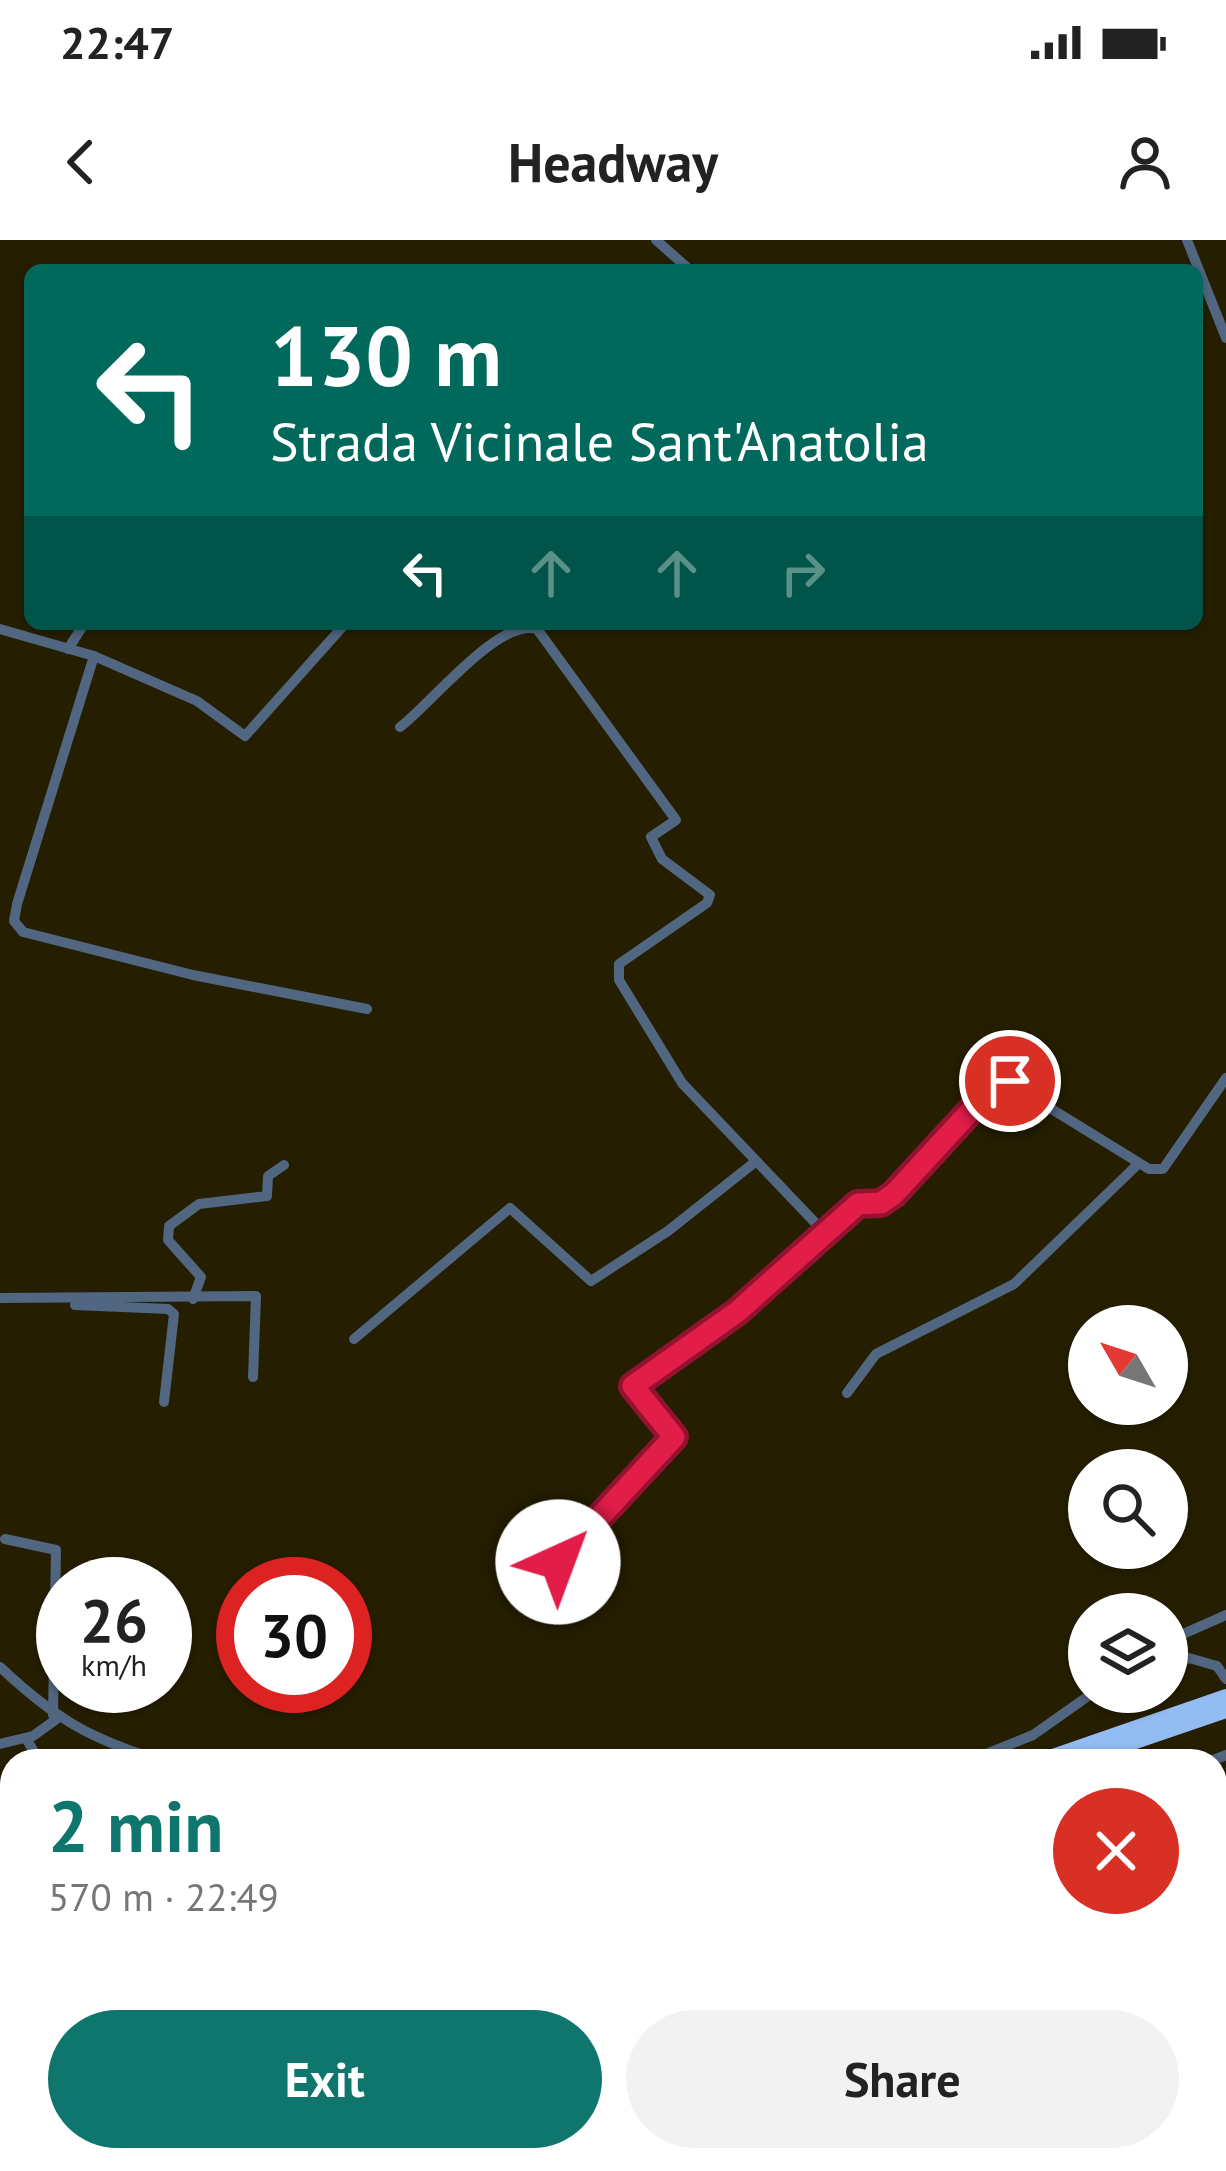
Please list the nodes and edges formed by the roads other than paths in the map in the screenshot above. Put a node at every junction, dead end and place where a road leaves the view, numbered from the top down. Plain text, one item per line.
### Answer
1 (656, 240) edge
2 (682, 264) edge
3 (1203, 280) edge
4 (1226, 338) edge
5 (0, 629) edge
6 (80, 630) edge
7 (340, 630) edge
8 (526, 630) edge
9 (538, 630) edge
10 (68, 649) junction
11 (94, 656) junction
12 (400, 728) dead end
13 (367, 1009) dead end
14 (1226, 1078) edge
15 (755, 1162) junction
16 (284, 1165) dead end
17 (1136, 1166) junction
18 (825, 1233) junction
19 (193, 1299) junction
20 (0, 1302) edge
21 (354, 1339) dead end
22 (254, 1377) dead end
23 (847, 1393) dead end
24 (164, 1402) dead end
25 (5, 1539) dead end
26 (558, 1562) dead end
27 (1226, 1615) edge
28 (1188, 1632) edge
29 (1188, 1658) edge
30 (0, 1667) edge
31 (1226, 1679) edge
32 (1226, 1697) edge
33 (1068, 1710) edge
34 (1226, 1710) edge
35 (55, 1717) junction
36 (26, 1738) junction
37 (0, 1744) edge
38 (32, 1749) edge
39 (119, 1749) edge
40 (999, 1749) edge
41 (1076, 1749) edge
42 (1112, 1749) edge

1 - 2 street
3 - 4 street
5 - 10 street
6 - 10 street
7 - 11 street
8 - 12 street
9 - 15 street
10 - 11 street
11 - 13 street
14 - 17 street
15 - 18 street
15 - 21 street
16 - 19 street
17 - 18 street
17 - 23 street
18 - 26 street
19 - 20 street
19 - 22 street
20 - 24 street
25 - 35 street
27 - 28 street
29 - 31 street
30 - 35 street
32 - 41 highway
33 - 40 street
34 - 42 highway
35 - 36 street
35 - 39 street
36 - 37 street
36 - 38 street

